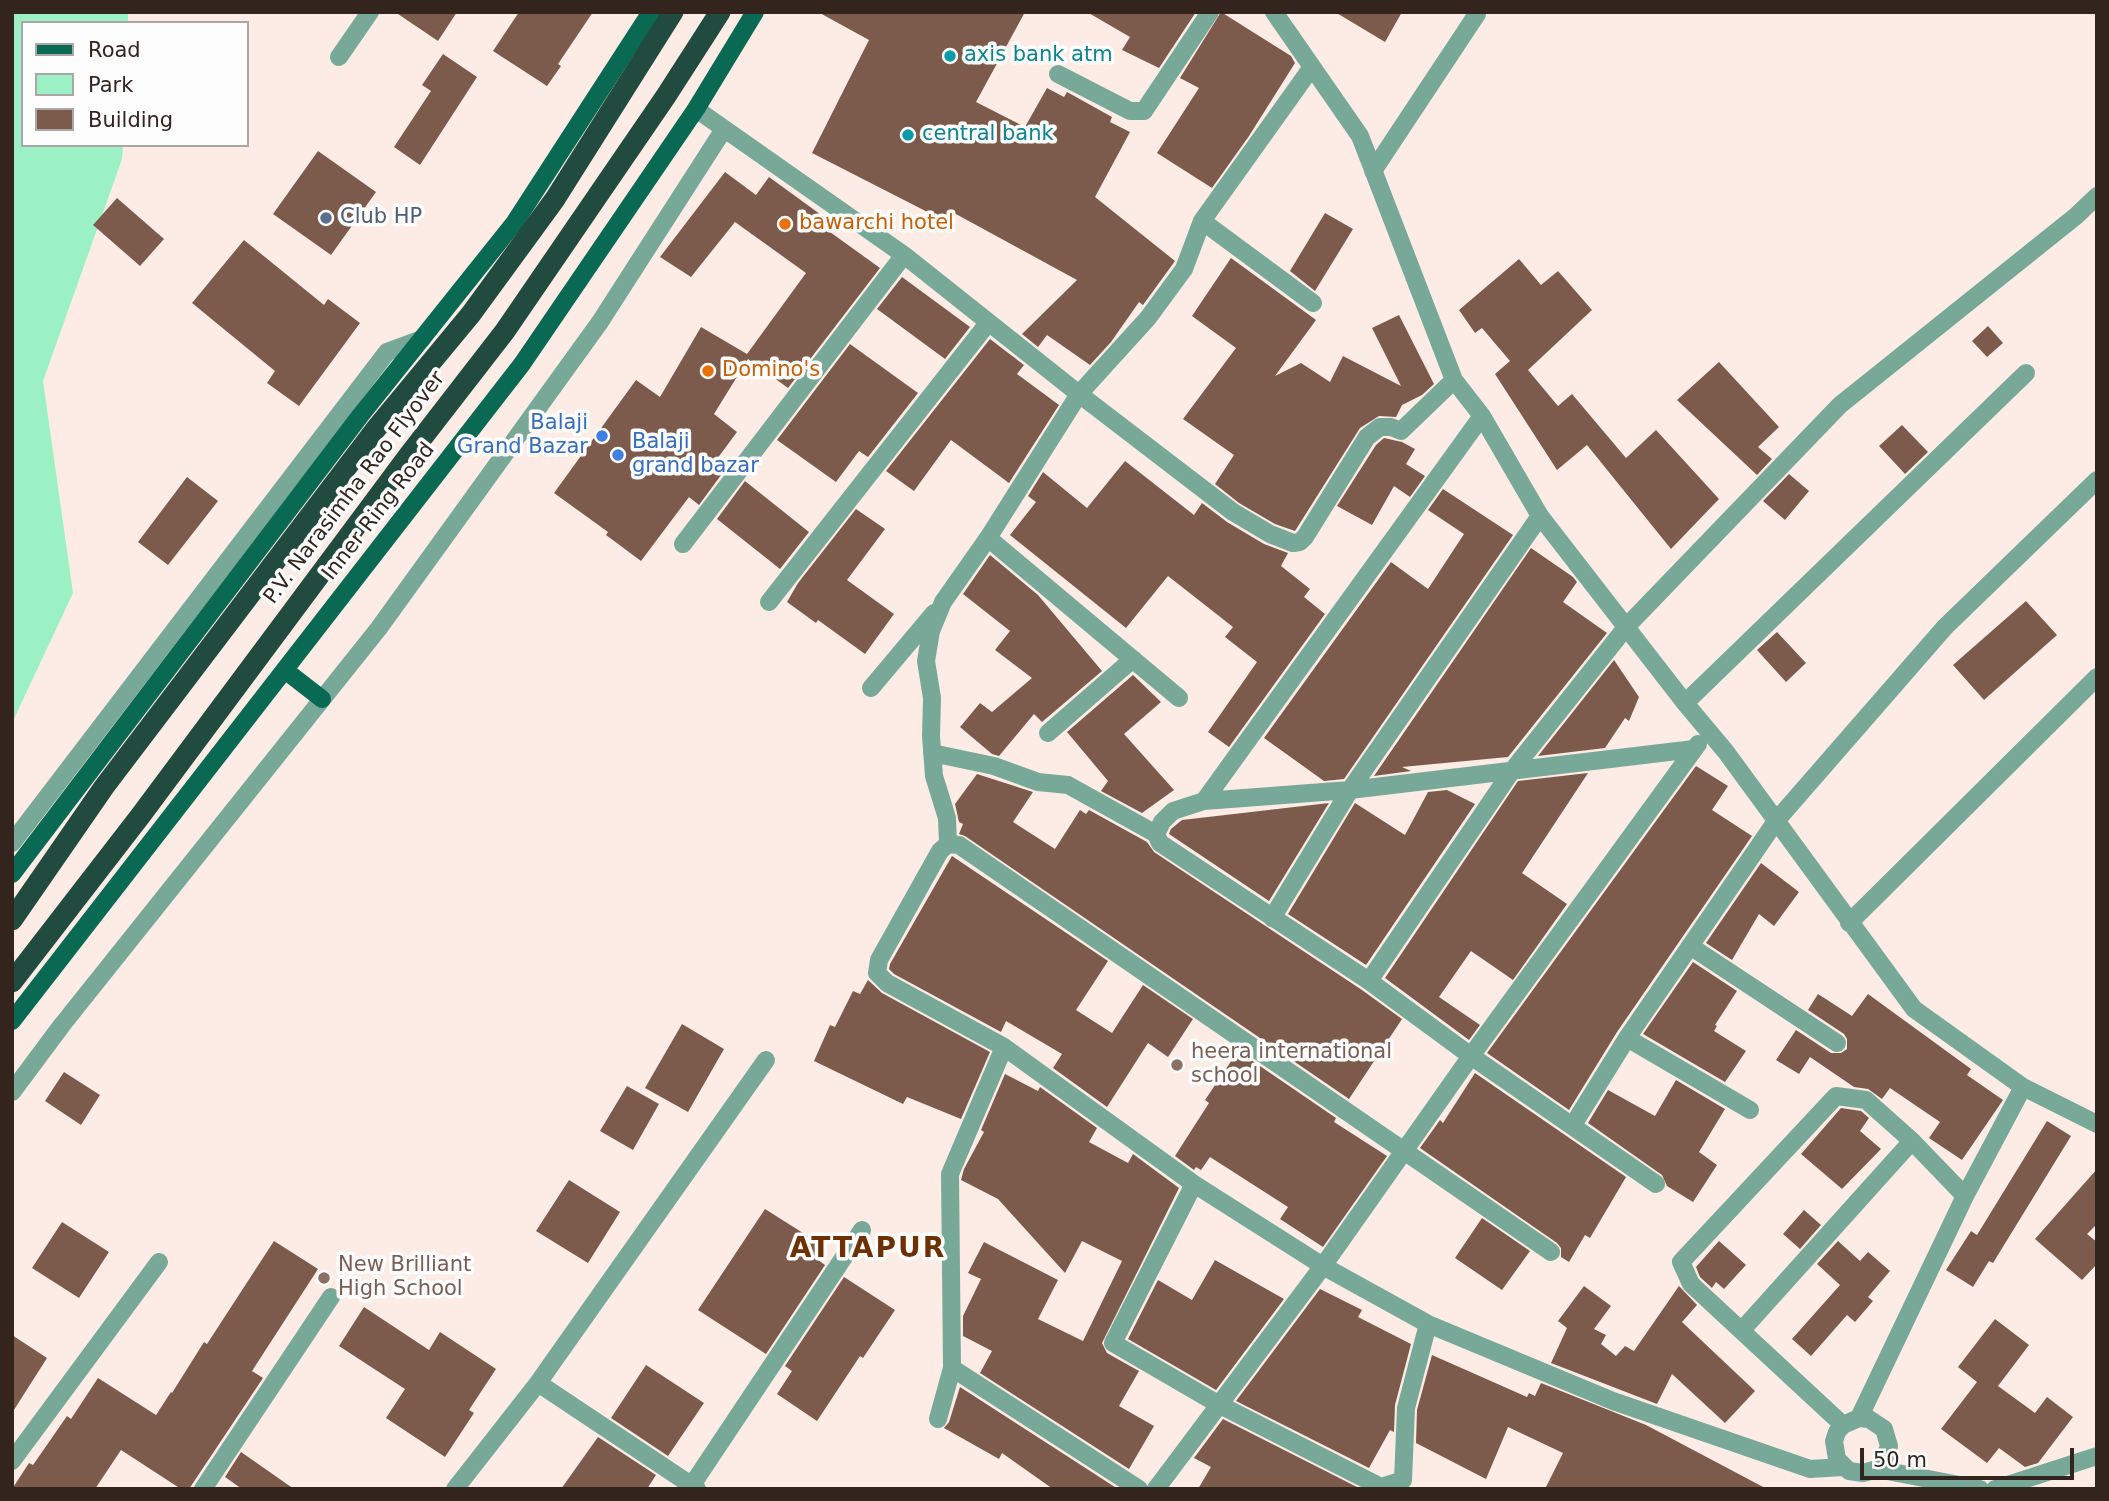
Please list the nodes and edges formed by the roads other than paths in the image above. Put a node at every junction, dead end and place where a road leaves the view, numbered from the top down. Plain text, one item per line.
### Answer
1 (370, 12) edge
2 (651, 12) edge
3 (673, 12) edge
4 (720, 12) edge
5 (755, 12) edge
6 (1210, 12) edge
7 (1274, 12) edge
8 (1477, 14) dead end
9 (340, 57) dead end
10 (1312, 66) junction
11 (1058, 74) dead end
12 (696, 109) junction
13 (724, 129) junction
14 (1373, 171) junction
15 (2097, 196) edge
16 (1202, 221) junction
17 (904, 255) junction
18 (1313, 303) dead end
19 (988, 323) junction
20 (422, 339) junction
21 (2026, 373) dead end
22 (1454, 380) junction
23 (1079, 394) junction
24 (1482, 416) junction
25 (2097, 480) edge
26 (1540, 516) junction
27 (988, 538) junction
28 (683, 544) dead end
29 (769, 602) dead end
30 (943, 602) junction
31 (1627, 626) junction
32 (1133, 659) junction
33 (286, 671) junction
34 (2097, 677) edge
35 (871, 688) dead end
36 (1179, 698) dead end
37 (322, 699) junction
38 (1685, 704) junction
39 (1709, 730) junction
40 (1048, 733) dead end
41 (1694, 749) junction
42 (932, 753) junction
43 (1511, 772) junction
44 (1350, 790) junction
45 (1205, 801) junction
46 (1776, 821) junction
47 (1156, 834) junction
48 (12, 843) edge
49 (948, 844) junction
50 (12, 874) edge
51 (1272, 918) junction
52 (12, 920) edge
53 (1849, 923) junction
54 (1690, 946) junction
55 (1369, 981) junction
56 (12, 982) edge
57 (12, 1021) edge
58 (1627, 1038) junction
59 (1837, 1043) dead end
60 (1004, 1047) junction
61 (1471, 1056) junction
62 (766, 1060) dead end
63 (2023, 1087) junction
64 (12, 1092) edge
65 (1750, 1110) dead end
66 (2097, 1124) edge
67 (1573, 1125) junction
68 (1912, 1140) junction
69 (1404, 1152) junction
70 (1194, 1184) junction
71 (1656, 1184) dead end
72 (1965, 1196) junction
73 (862, 1230) dead end
74 (1551, 1252) dead end
75 (159, 1262) dead end
76 (1324, 1266) junction
77 (331, 1297) dead end
78 (1428, 1324) junction
79 (1742, 1330) junction
80 (952, 1368) junction
81 (538, 1383) junction
82 (1218, 1404) junction
83 (938, 1419) dead end
84 (1851, 1422) junction
85 (2097, 1456) edge
86 (12, 1461) edge
87 (1877, 1469) junction
88 (1850, 1476) edge
89 (694, 1487) edge
90 (204, 1489) edge
91 (455, 1489) edge
92 (1139, 1489) edge
93 (1156, 1489) edge
94 (1980, 1489) edge
95 (1995, 1489) edge

1 - 9 street
2 - 20 main road
3 - 52 highway, P.V. Narasimha Rao Flyover
4 - 56 highway, P.V. Narasimha Rao Flyover
5 - 12 main road, Inner Ring Road
6 - 11 street
7 - 10 street
8 - 14 street
10 - 14 street
10 - 16 street
12 - 13 street
12 - 33 main road, Inner Ring Road
13 - 17 street
13 - 37 street
14 - 22 street
15 - 31 street
16 - 18 street
16 - 23 street
17 - 19 street
17 - 28 street
19 - 23 street
19 - 29 street
20 - 48 street
20 - 50 main road
21 - 38 street
22 - 23 street
22 - 24 street
23 - 27 street
24 - 26 street
24 - 45 street
25 - 46 street
26 - 31 street
26 - 44 street
27 - 30 street
27 - 32 street
30 - 35 street
30 - 42 street
31 - 38 street
31 - 43 street
32 - 36 street
32 - 40 street
33 - 37 main road
33 - 57 main road, Inner Ring Road
34 - 53 street
37 - 64 street
38 - 39 street
39 - 41 street
39 - 46 street
41 - 43 street
41 - 61 street
42 - 47 street
42 - 49 street
43 - 44 street
43 - 55 street
44 - 45 street
44 - 51 street
45 - 47 street
46 - 53 street
46 - 54 street
47 - 51 street
49 - 60 street
49 - 69 street
51 - 55 street
53 - 63 street
54 - 58 street
54 - 59 street
55 - 61 street
58 - 65 street
58 - 67 street
60 - 70 street
60 - 80 street
61 - 67 street
61 - 69 street
62 - 81 street
63 - 66 street
63 - 72 street
67 - 71 street
68 - 72 street
68 - 79 street
68 - 79 street
69 - 74 street
69 - 76 street
70 - 76 street
70 - 82 street
72 - 84 street
73 - 89 street
75 - 86 street
76 - 78 street
76 - 82 street
77 - 90 street
78 - 82 street
78 - 88 street
79 - 84 street
80 - 83 street
80 - 92 street
81 - 89 street
81 - 91 street
82 - 93 street
84 - 87 street
84 - 88 street
85 - 95 street
87 - 88 street
87 - 94 street

